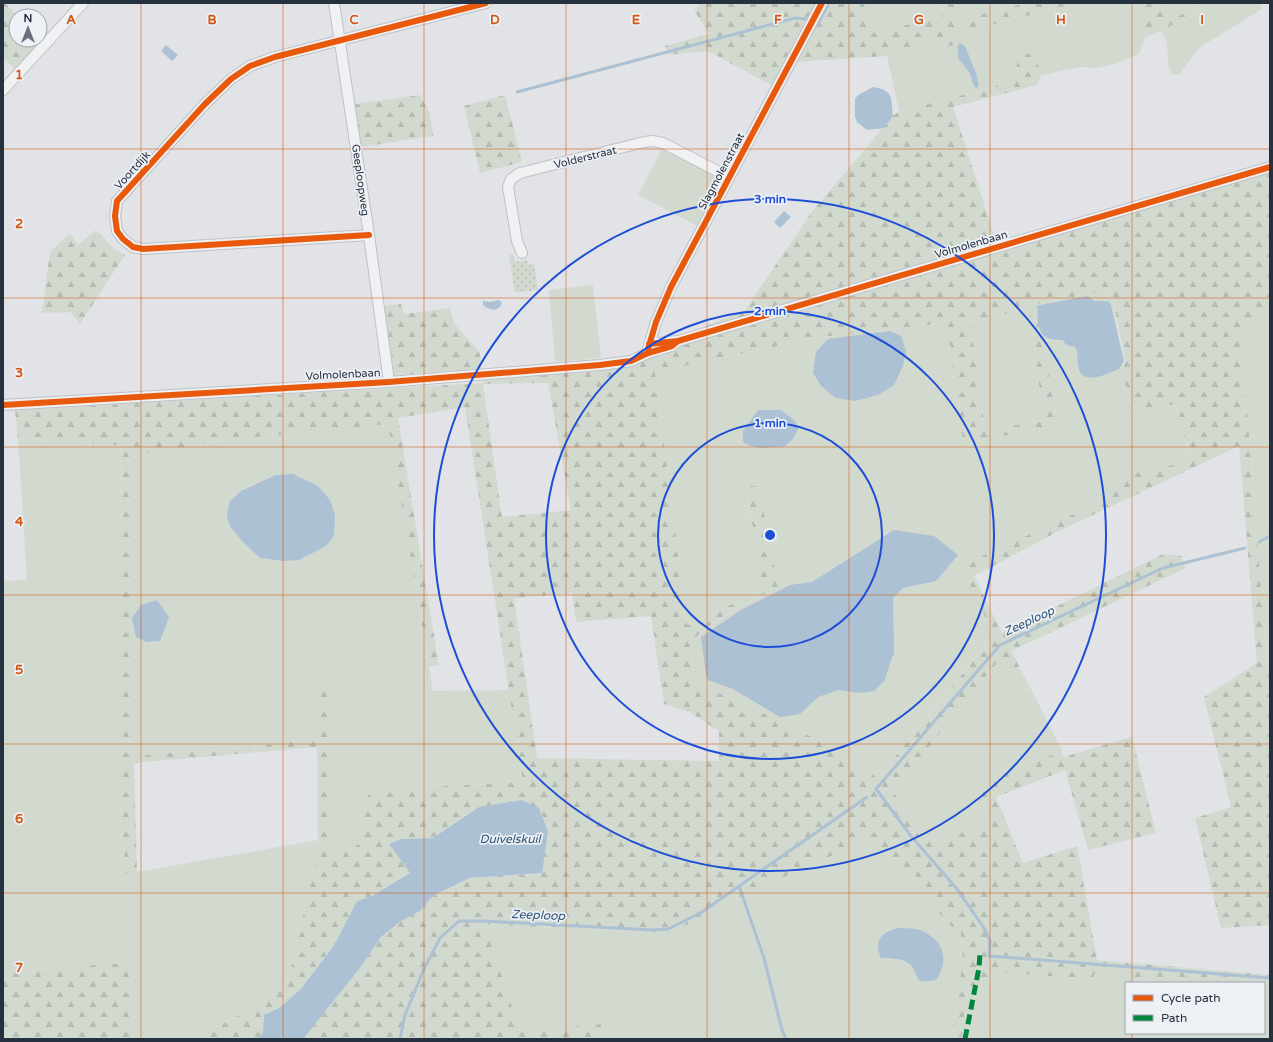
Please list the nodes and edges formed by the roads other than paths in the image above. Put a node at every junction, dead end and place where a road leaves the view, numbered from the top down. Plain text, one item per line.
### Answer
1 (83, 3) edge
2 (334, 3) edge
3 (486, 3) edge
4 (822, 3) edge
5 (340, 40) junction
6 (3, 90) edge
7 (1270, 167) edge
8 (729, 177) junction
9 (369, 235) junction
10 (522, 253) dead end
11 (648, 348) junction
12 (389, 382) junction
13 (3, 405) edge

1 - 6 street
2 - 5 street, Geeploopweg
3 - 5 street, Voortdijk
4 - 8 street, Slagmolenstraat
5 - 9 street, Geeploopweg
5 - 9 street, Voortdijk
7 - 11 street, Volmolenbaan
8 - 10 street, Volderstraat
8 - 11 street, Slagmolenstraat
9 - 12 street, Geeploopweg
11 - 12 street, Volmolenbaan
12 - 13 street, Volmolenbaan

